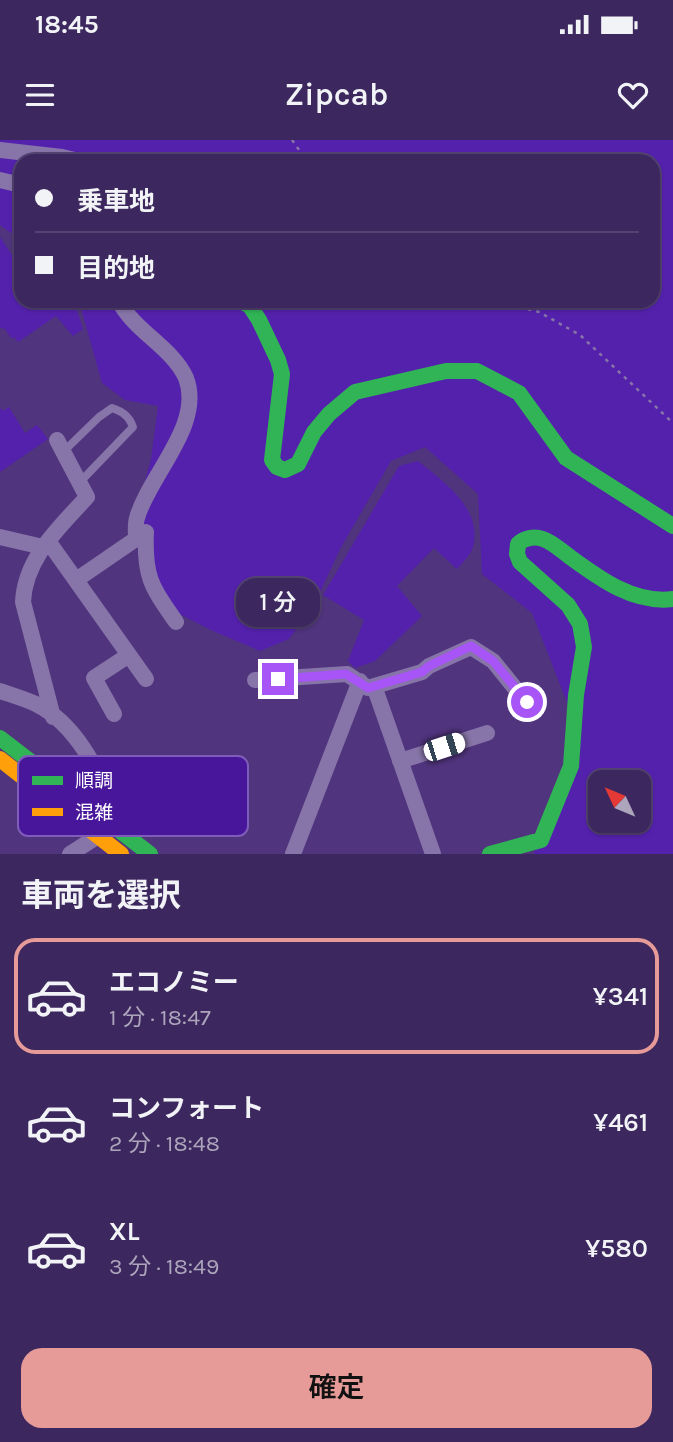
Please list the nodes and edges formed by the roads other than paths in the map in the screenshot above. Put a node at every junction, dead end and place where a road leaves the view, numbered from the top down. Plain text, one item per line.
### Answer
1 (0, 150) edge
2 (35, 154) edge
3 (124, 308) edge
4 (251, 308) edge
5 (60, 446) joint
6 (79, 483) junction
7 (673, 526) edge
8 (0, 537) edge
9 (136, 539) junction
10 (46, 544) junction
11 (76, 580) junction
12 (673, 599) edge
13 (176, 622) dead end
14 (129, 655) junction
15 (146, 679) dead end
16 (255, 680) dead end
17 (367, 684) junction
18 (0, 691) edge
19 (527, 702) dead end
20 (114, 714) dead end
21 (53, 717) junction
22 (487, 733) dead end
23 (0, 738) edge
24 (23, 756) edge
25 (87, 756) edge
26 (0, 759) edge
27 (400, 761) junction
28 (18, 773) edge
29 (97, 836) joint
30 (126, 836) edge
31 (129, 838) joint
32 (70, 854) edge
33 (121, 854) edge
34 (149, 854) edge
35 (293, 854) edge
36 (433, 854) edge
37 (490, 854) edge

1 - 2 street
3 - 9 street
4 - 7 street
5 - 6 street
5 - 6 lane
6 - 10 street
8 - 10 street
9 - 11 street
9 - 13 street
10 - 11 street
10 - 21 street
11 - 14 street
12 - 37 street
14 - 15 street
14 - 20 street
16 - 17 street
17 - 19 street
17 - 27 street
17 - 35 street
18 - 21 street
21 - 25 street
22 - 27 street
23 - 24 street
26 - 28 street
27 - 36 street
29 - 32 street
29 - 33 street
30 - 31 street
31 - 34 street

